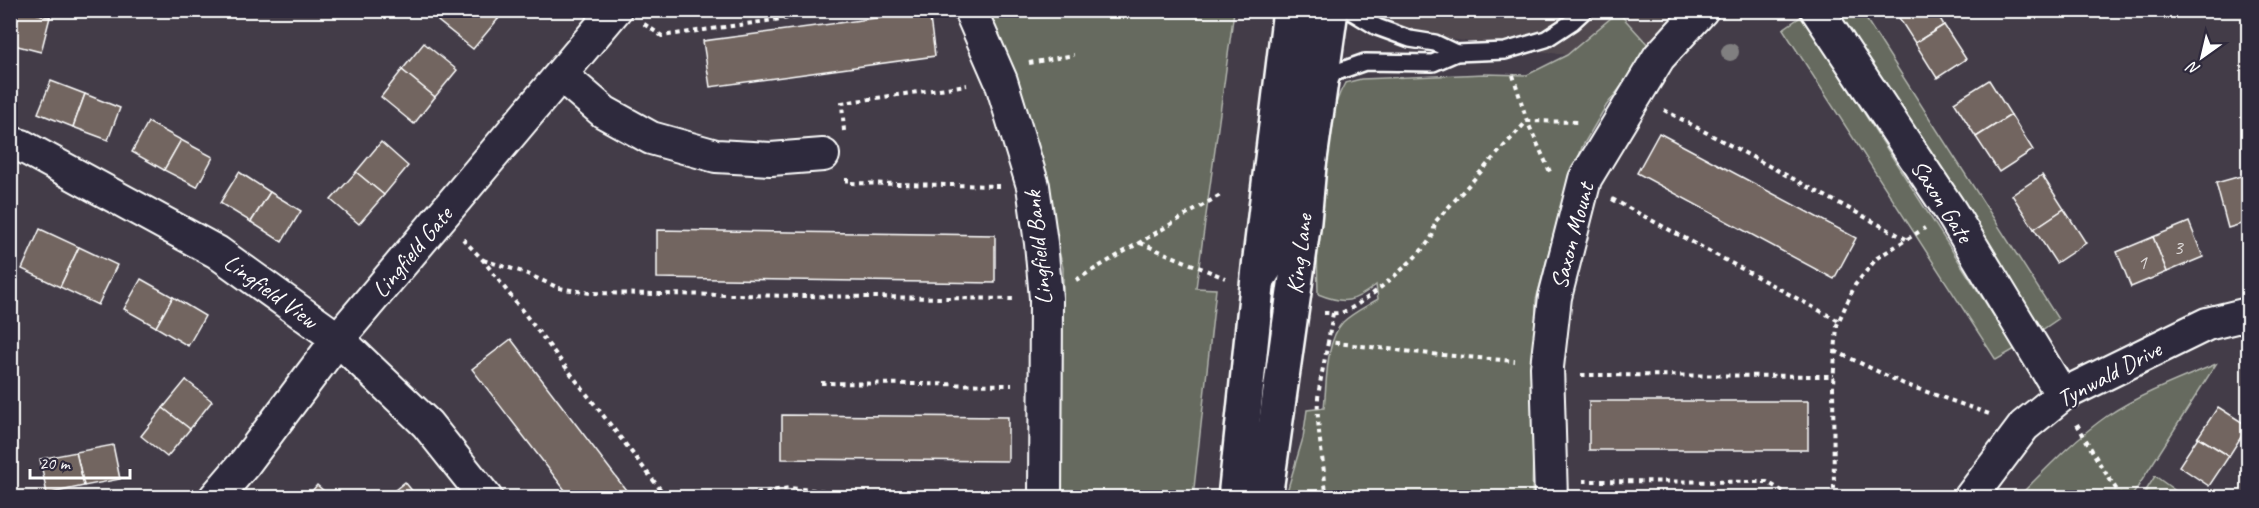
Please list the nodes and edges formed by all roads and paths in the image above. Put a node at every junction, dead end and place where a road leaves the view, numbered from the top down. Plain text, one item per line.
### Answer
1 (844, 10) edge
2 (970, 10) edge
3 (1290, 10) edge
4 (1326, 10) edge
5 (1331, 10) edge
6 (1348, 10) edge
7 (1585, 10) edge
8 (1702, 10) edge
9 (1817, 10) edge
10 (629, 17) edge
11 (1505, 51) junction
12 (1456, 53) junction
13 (1074, 55) dead end
14 (562, 76) junction
15 (1001, 81) junction
16 (1636, 95) junction
17 (1318, 99) junction
18 (1527, 122) junction
19 (1617, 125) junction
20 (10, 143) edge
21 (835, 154) junction
22 (1584, 184) junction
23 (1033, 186) junction
24 (1222, 194) dead end
25 (1951, 212) junction
26 (441, 218) junction
27 (1574, 224) junction
28 (1907, 239) junction
29 (483, 260) junction
30 (1257, 297) junction
31 (1046, 298) junction
32 (1333, 312) junction
33 (1324, 313) dead end
34 (2248, 314) edge
35 (1839, 321) junction
36 (338, 339) junction
37 (1328, 342) junction
38 (1835, 351) junction
39 (1547, 368) junction
40 (1834, 376) junction
41 (821, 383) dead end
42 (1046, 385) junction
43 (2062, 395) junction
44 (2024, 426) junction
45 (1551, 489) edge
46 (215, 498) edge
47 (486, 498) edge
48 (667, 498) edge
49 (730, 498) edge
50 (826, 498) edge
51 (1046, 498) edge
52 (1235, 498) edge
53 (1265, 498) edge
54 (1326, 498) edge
55 (1794, 498) edge
56 (1836, 498) edge
57 (1971, 498) edge
58 (2122, 498) edge

1 - 10 path
2 - 15 street, Lingfield Bank
3 - 30 street, King Lane
4 - 30 lane
5 - 17 street, King Lane
6 - 12 lane
7 - 11 lane
8 - 16 street, Saxon Mount
9 - 25 street, Saxon Gate
10 - 14 street, Lingfield Gate
11 - 12 lane
11 - 18 path
12 - 17 lane
13 - 15 path
14 - 21 street
14 - 26 street, Lingfield Gate
15 - 21 path
15 - 23 street, Lingfield Bank
16 - 19 street, Saxon Mount
16 - 28 path
17 - 53 street, King Lane
18 - 19 path
18 - 27 path
18 - 32 path
19 - 22 street, Saxon Mount
20 - 36 street, Lingfield View
21 - 23 path
22 - 27 street, Saxon Mount
22 - 35 path
23 - 31 street, Lingfield Bank
24 - 31 path
25 - 28 path
25 - 43 street, Saxon Gate
26 - 29 path
26 - 36 street, Lingfield Gate
27 - 39 street, Saxon Mount
28 - 35 path
29 - 31 path
29 - 48 path
30 - 52 street, King Lane
31 - 42 street, Lingfield Bank
32 - 33 path
32 - 37 path
34 - 43 street, Tynwald Drive
35 - 38 path
36 - 46 street, Lingfield Gate
36 - 47 street, Lingfield View
37 - 39 path
37 - 54 path
38 - 40 path
38 - 44 path
39 - 40 path
39 - 45 street, Saxon Mount
40 - 56 path
41 - 42 path
42 - 51 street, Lingfield Bank
43 - 44 street, Tynwald Drive
43 - 58 path
44 - 57 street, Tynwald Drive
45 - 55 path
49 - 50 path

